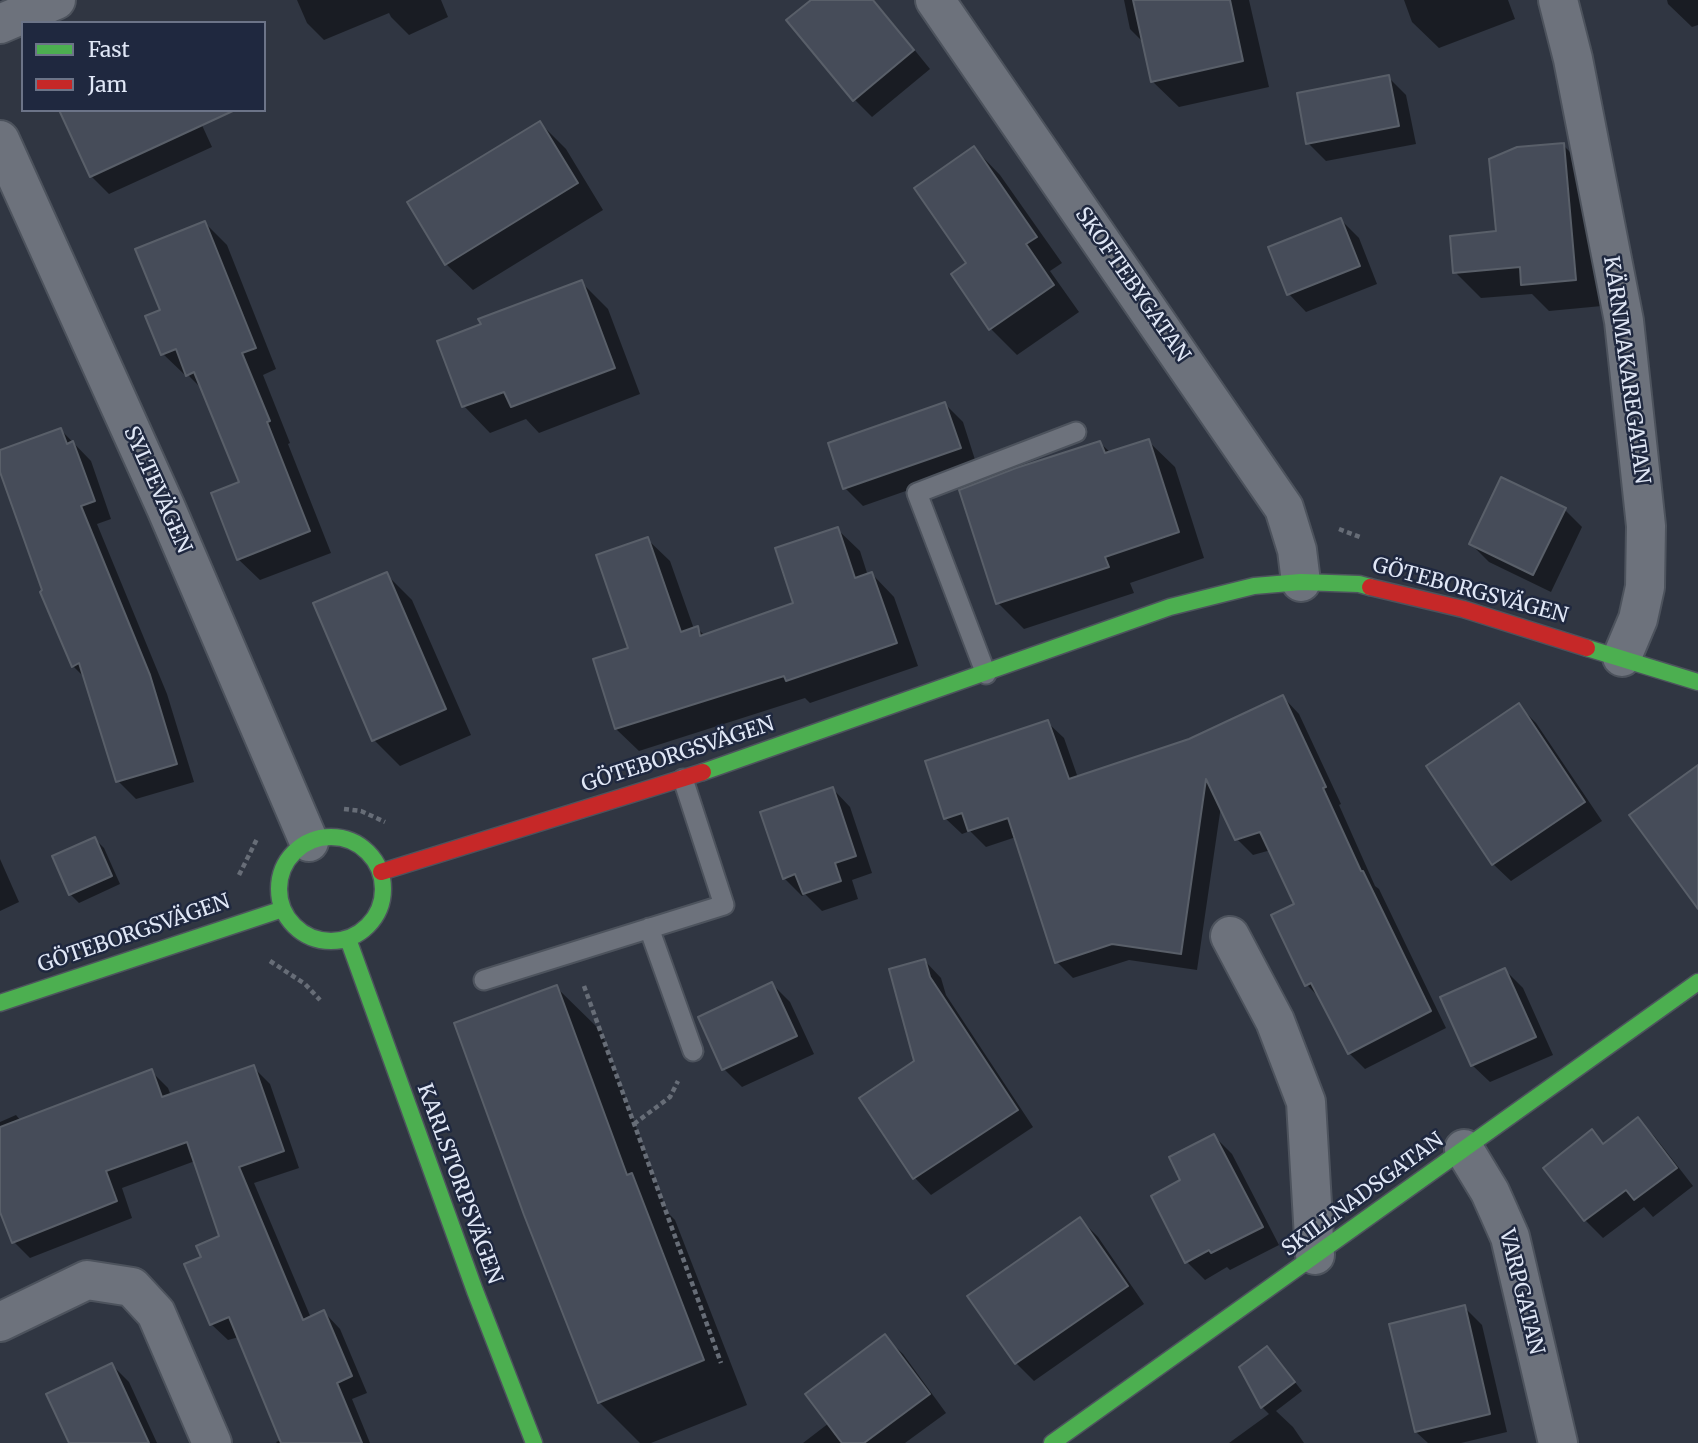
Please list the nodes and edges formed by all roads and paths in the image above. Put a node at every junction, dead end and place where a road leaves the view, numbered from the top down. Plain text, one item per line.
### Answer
1 (56, 0) edge
2 (935, 0) edge
3 (1558, 0) edge
4 (0, 24) edge
5 (0, 140) edge
6 (1076, 432) dead end
7 (1301, 582) junction
8 (1622, 657) junction
9 (986, 674) junction
10 (1698, 682) edge
11 (682, 779) junction
12 (309, 842) junction
13 (381, 872) junction
14 (283, 909) junction
15 (649, 928) junction
16 (1230, 936) dead end
17 (348, 939) junction
18 (571, 952) junction
19 (484, 980) dead end
20 (1698, 982) edge
21 (0, 1003) edge
22 (693, 1051) joint
23 (634, 1124) junction
24 (1464, 1149) junction
25 (1315, 1255) junction
26 (0, 1322) edge
27 (721, 1363) dead end
28 (212, 1443) edge
29 (534, 1443) edge
30 (1052, 1443) edge
31 (1558, 1443) edge

1 - 4 street
2 - 7 street, SKOFTEBYGATAN
3 - 8 street, KÄRNMAKAREGATAN
5 - 12 street, SYLTEVÄGEN
6 - 9 lane
7 - 8 street, GÖTEBORGSVÄGEN
7 - 9 street, GÖTEBORGSVÄGEN
8 - 10 street, GÖTEBORGSVÄGEN
9 - 11 street, GÖTEBORGSVÄGEN
11 - 13 street, GÖTEBORGSVÄGEN
11 - 15 lane
12 - 13 street
12 - 14 street
13 - 17 street
14 - 17 street
14 - 21 street, GÖTEBORGSVÄGEN
15 - 18 lane
15 - 22 lane
16 - 25 street
17 - 29 street, KARLSTORPSVÄGEN
18 - 19 lane
18 - 23 path
20 - 24 street, SKILLNADSGATAN
22 - 23 path
23 - 27 path
24 - 25 street, SKILLNADSGATAN
24 - 31 street, VARPGATAN
25 - 30 street, SKILLNADSGATAN
26 - 28 street

